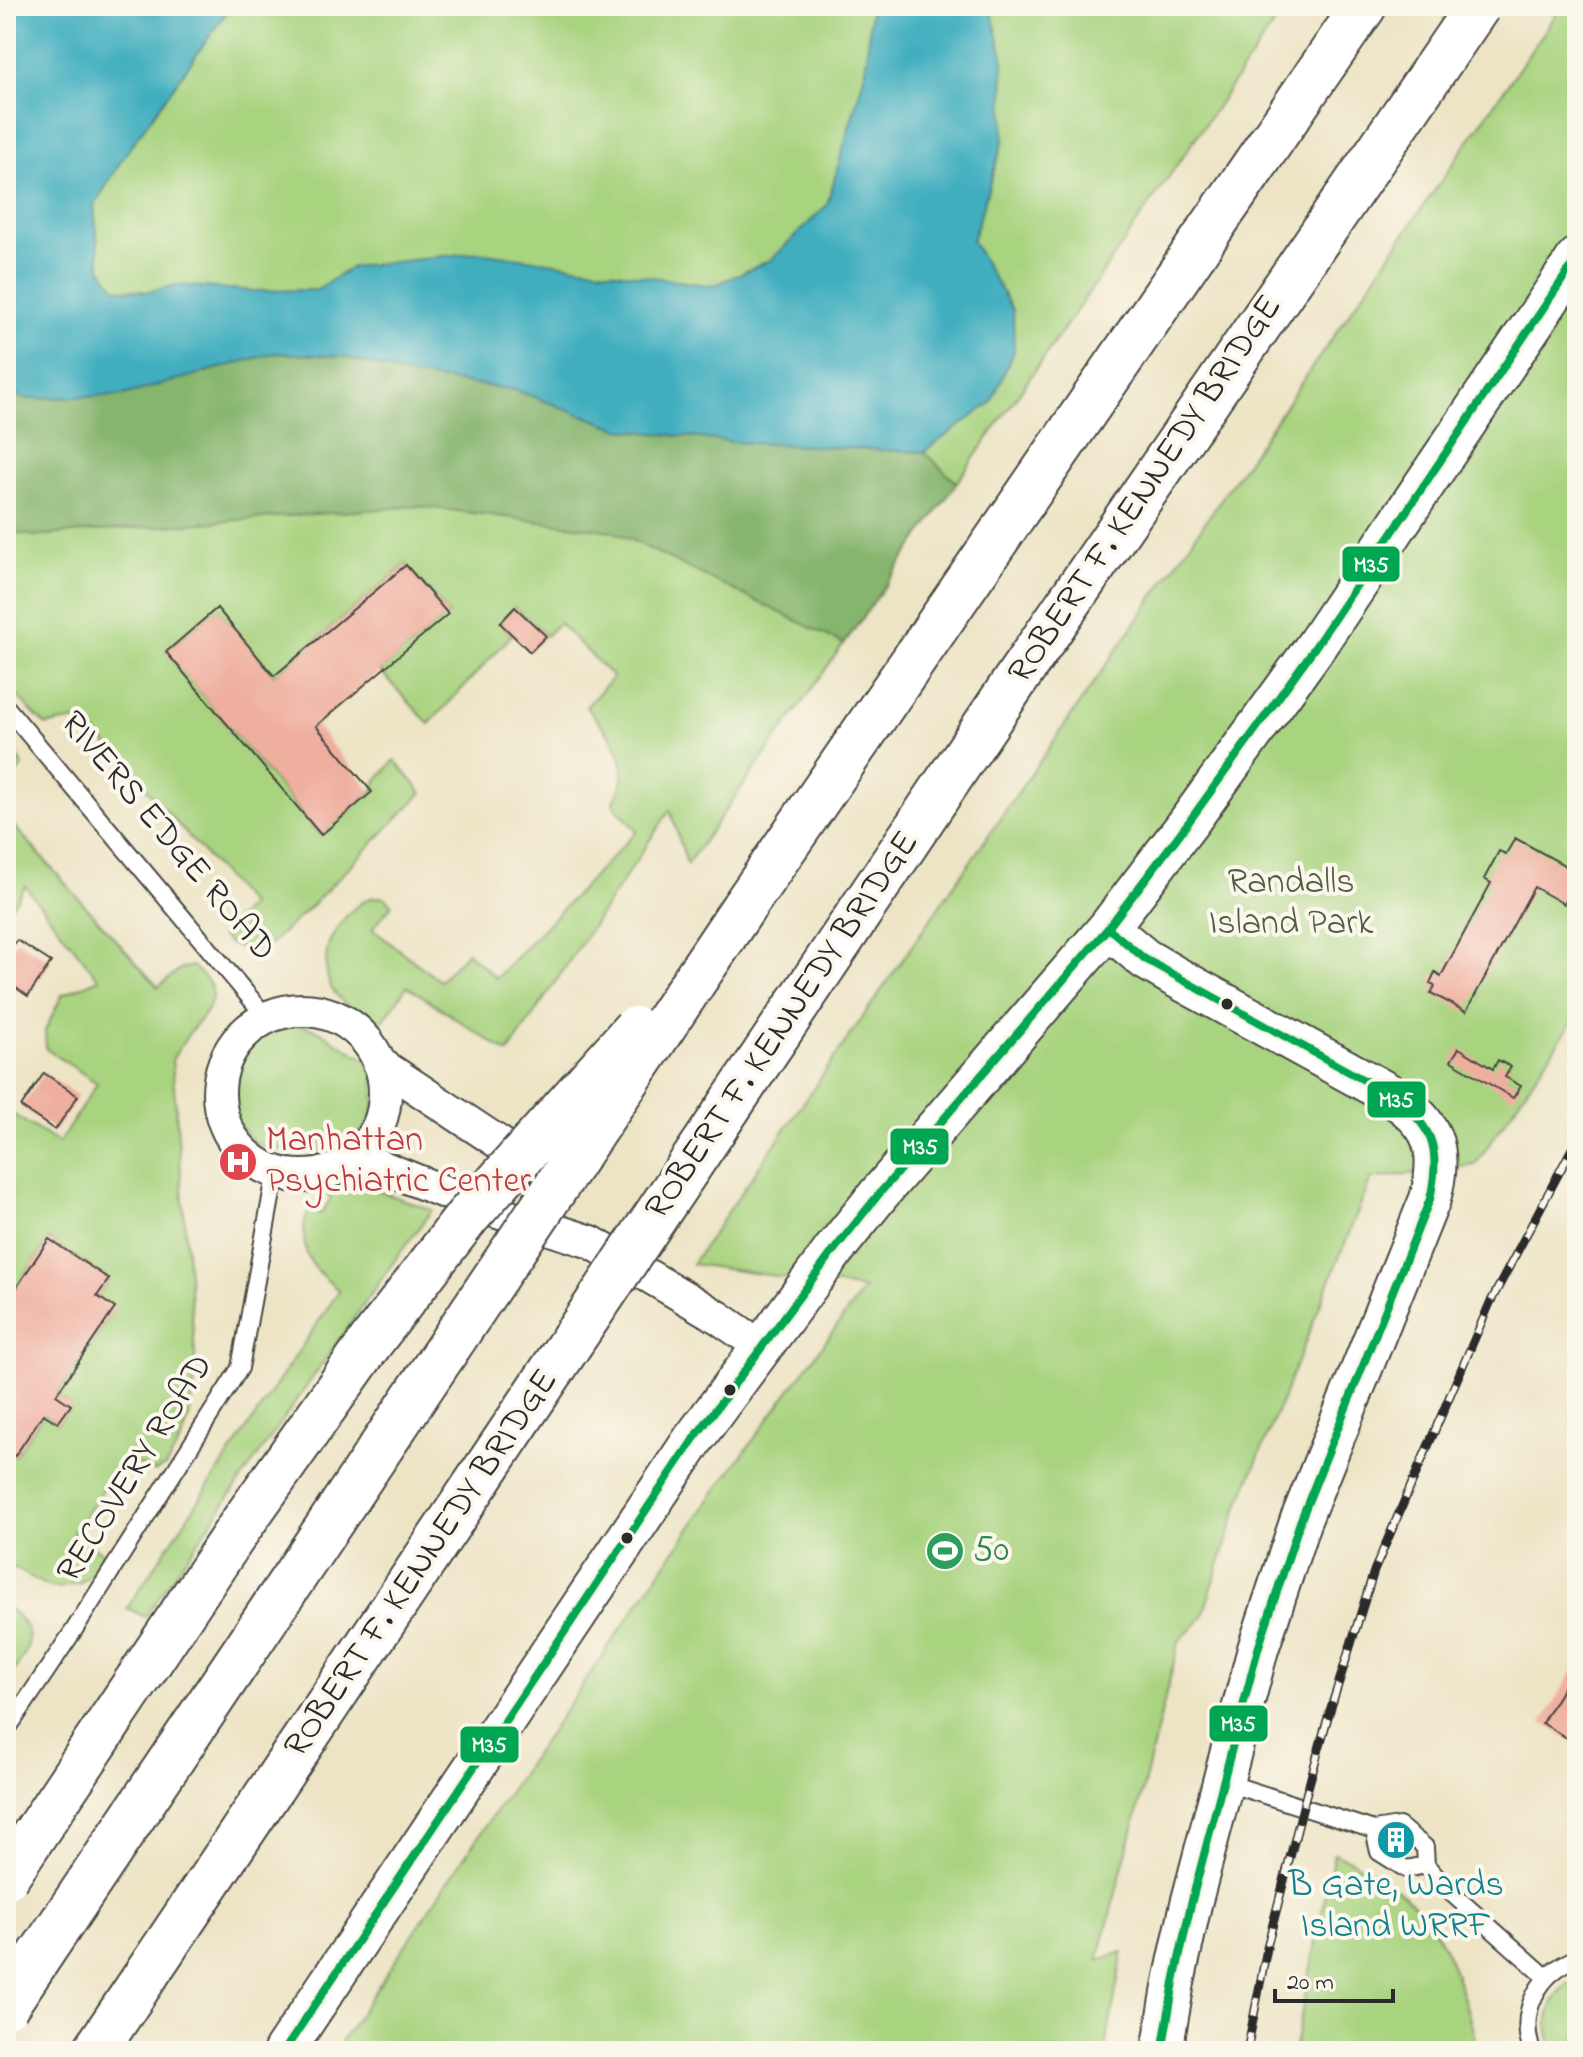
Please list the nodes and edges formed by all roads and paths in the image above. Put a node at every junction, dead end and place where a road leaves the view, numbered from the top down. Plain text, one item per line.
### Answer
1 (1364, 6) edge
2 (1478, 6) edge
3 (1577, 258) edge
4 (6, 707) edge
5 (743, 908) junction
6 (1108, 928) junction
7 (267, 1018) junction
8 (379, 1063) junction
9 (355, 1156) junction
10 (276, 1171) junction
11 (591, 1242) junction
12 (760, 1346) junction
13 (6, 1731) edge
14 (1222, 1782) junction
15 (1374, 1830) junction
16 (1426, 1865) junction
17 (6, 1877) edge
18 (1577, 1958) edge
19 (1546, 1977) junction
20 (6, 2006) edge
21 (95, 2051) edge
22 (284, 2051) edge
23 (1162, 2051) edge
24 (1532, 2051) edge

1 - 5 highway
2 - 21 highway, ROBERT F. KENNEDY BRIDGE, bridge
3 - 6 street
4 - 7 lane, RIVERS EDGE ROAD
5 - 17 highway, bridge
5 - 20 highway, bridge
6 - 12 street
6 - 14 street
7 - 8 street
7 - 10 street
8 - 9 street
8 - 11 street
9 - 10 street
9 - 11 street
10 - 13 lane, RECOVERY ROAD
11 - 12 street
12 - 22 street
14 - 15 lane
14 - 23 street
15 - 16 lane
15 - 16 lane
16 - 19 lane
18 - 19 lane
19 - 24 lane

